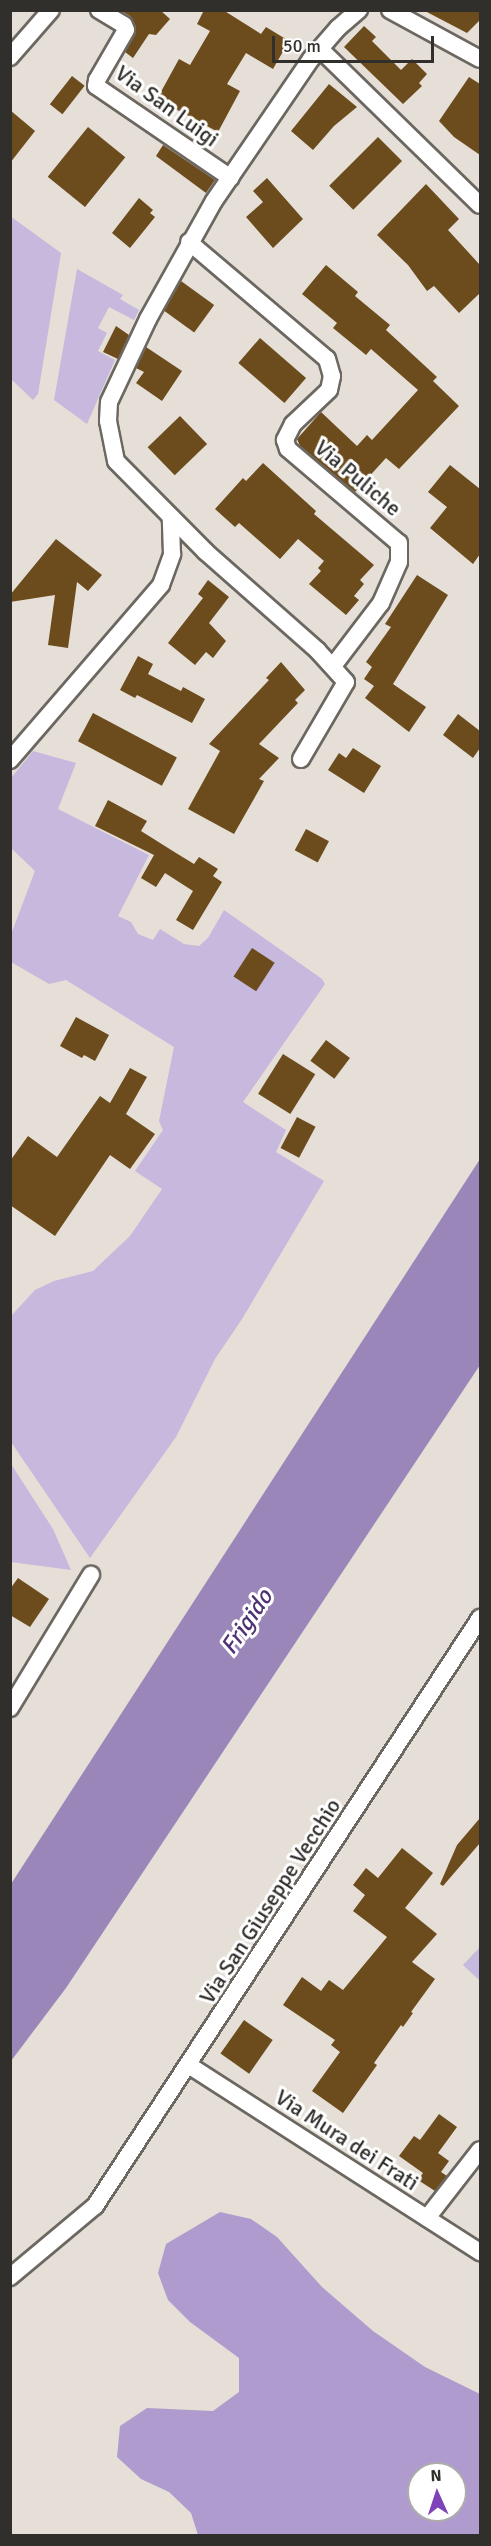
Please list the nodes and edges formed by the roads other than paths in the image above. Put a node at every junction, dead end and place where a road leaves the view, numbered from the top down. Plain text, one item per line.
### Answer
1 (51, 10) edge
2 (99, 10) edge
3 (359, 10) edge
4 (390, 10) edge
5 (320, 50) junction
6 (10, 57) edge
7 (480, 59) edge
8 (231, 178) junction
9 (480, 205) edge
10 (189, 242) junction
11 (171, 518) junction
12 (333, 666) junction
13 (301, 759) dead end
14 (10, 760) edge
15 (91, 1575) dead end
16 (480, 1618) edge
17 (10, 1707) edge
18 (190, 2066) junction
19 (480, 2150) edge
20 (427, 2218) junction
21 (480, 2252) edge
22 (10, 2277) edge

1 - 6 street
2 - 8 street, Via San Luigi
3 - 5 street
4 - 7 street
5 - 8 street
5 - 9 street
8 - 10 street
10 - 11 street
10 - 12 street, Via Puliche
11 - 12 street
11 - 14 street
12 - 13 street
15 - 17 street
16 - 18 street, Via San Giuseppe Vecchio
18 - 20 street, Via Mura dei Frati
18 - 22 street, Via San Giuseppe Vecchio
19 - 20 street
20 - 21 street, Via Mura dei Frati

